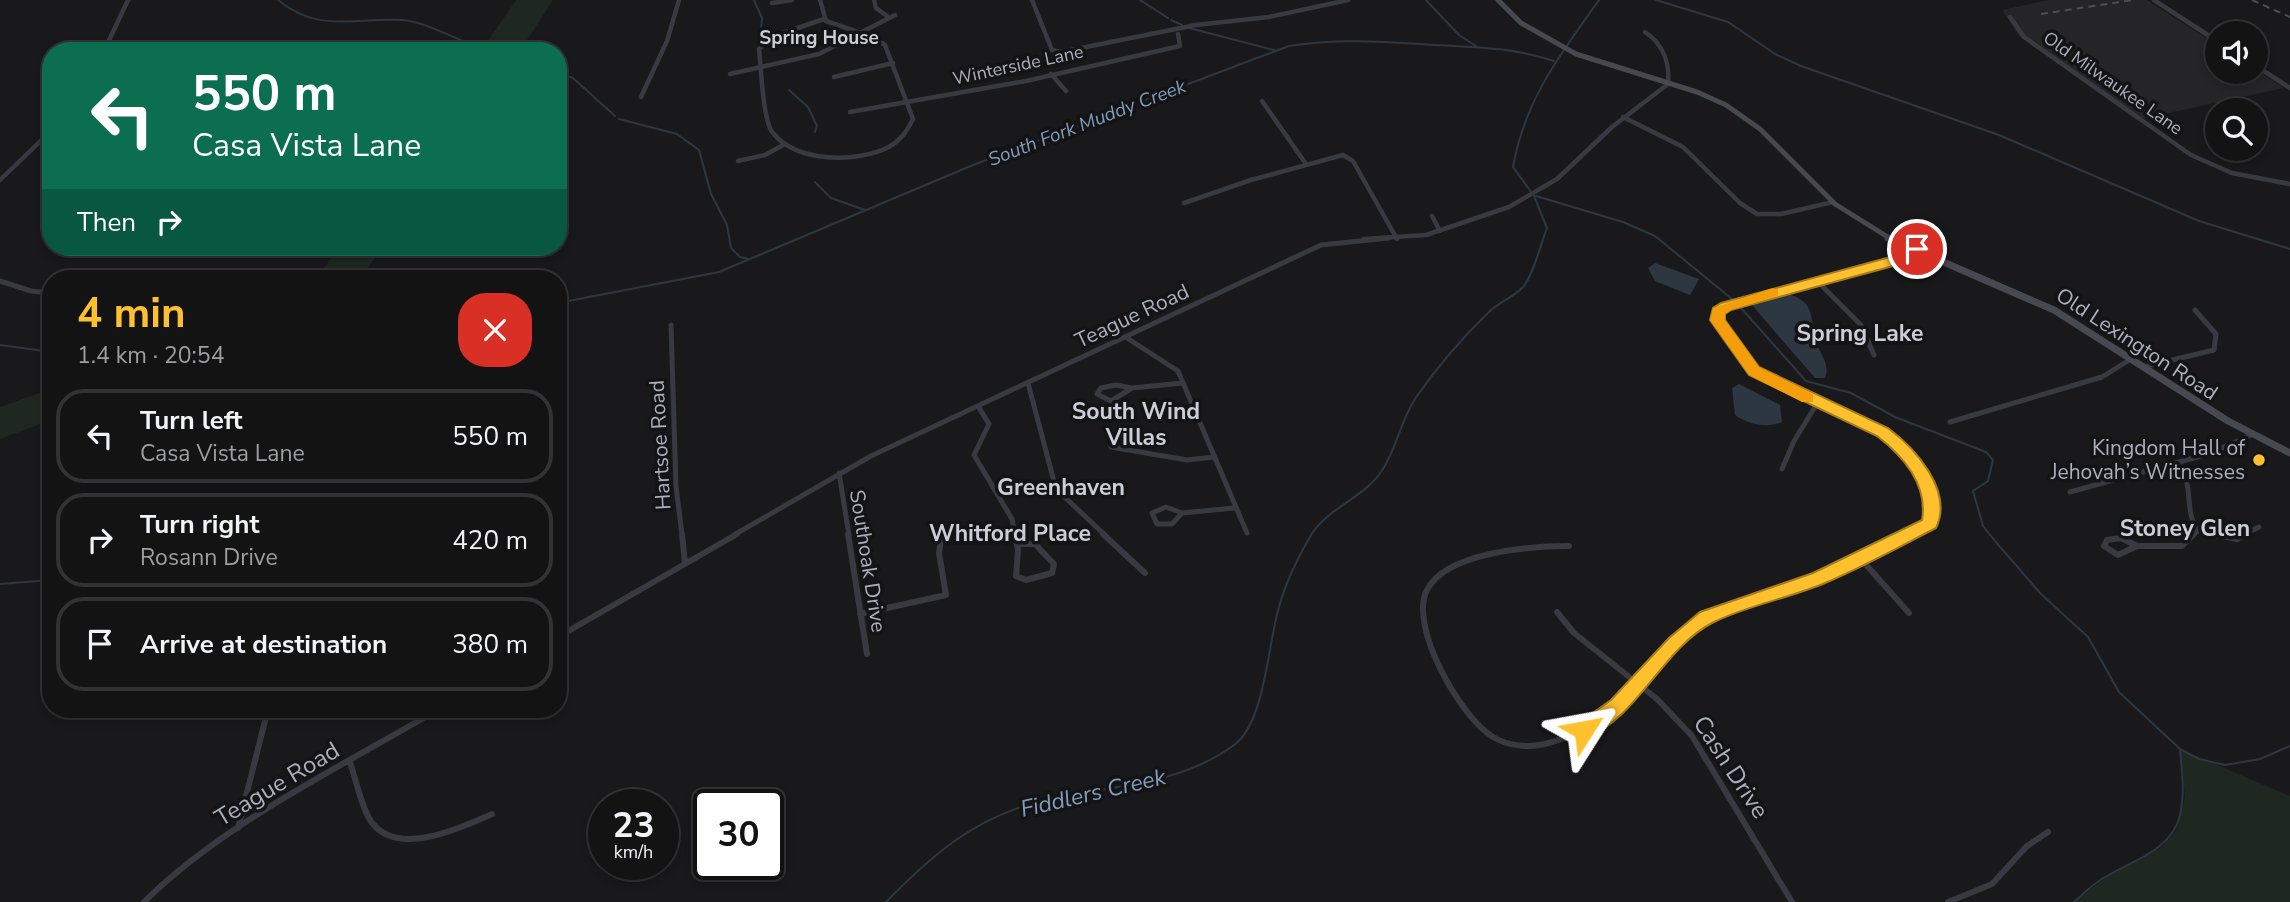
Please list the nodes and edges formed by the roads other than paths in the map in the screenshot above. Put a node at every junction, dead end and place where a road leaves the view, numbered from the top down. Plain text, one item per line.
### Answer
1 (128, 0) edge
2 (678, 0) edge
3 (792, 0) edge
4 (820, 0) edge
5 (874, 0) edge
6 (1032, 0) edge
7 (1348, 0) edge
8 (1498, 0) edge
9 (2154, 0) edge
10 (772, 3) dead end
11 (895, 15) dead end
12 (887, 16) junction
13 (2010, 17) dead end
14 (824, 19) junction
15 (1645, 32) dead end
16 (858, 33) junction
17 (2205, 33) edge
18 (1178, 34) dead end
19 (108, 42) edge
20 (893, 63) junction
21 (759, 69) junction
22 (730, 74) dead end
23 (2268, 74) edge
24 (1051, 75) junction
25 (834, 77) dead end
26 (1668, 84) junction
27 (2290, 88) edge
28 (1066, 92) dead end
29 (641, 97) dead end
30 (906, 100) junction
31 (1262, 101) dead end
32 (850, 112) dead end
33 (1623, 117) junction
34 (42, 140) edge
35 (785, 144) junction
36 (738, 161) dead end
37 (1306, 164) junction
38 (0, 180) edge
39 (2290, 184) edge
40 (1833, 202) junction
41 (1184, 203) dead end
42 (1432, 216) dead end
43 (1440, 231) junction
44 (1397, 239) junction
45 (1917, 249) junction
46 (1816, 280) junction
47 (0, 281) edge
48 (42, 292) edge
49 (2195, 310) dead end
50 (1718, 312) joint
51 (671, 326) dead end
52 (1126, 338) junction
53 (1874, 355) dead end
54 (2131, 359) junction
55 (2143, 367) junction
56 (1028, 383) junction
57 (1183, 383) junction
58 (1132, 388) junction
59 (1818, 402) junction
60 (978, 406) junction
61 (1950, 422) dead end
62 (2251, 435) junction
63 (1111, 447) dead end
64 (2290, 453) edge
65 (1214, 457) junction
66 (2179, 463) junction
67 (1782, 469) dead end
68 (839, 473) junction
69 (2070, 492) dead end
70 (1234, 508) junction
71 (1182, 513) junction
72 (2259, 527) dead end
73 (2197, 531) junction
74 (1247, 533) dead end
75 (941, 540) dead end
76 (1017, 544) junction
77 (1569, 546) dead end
78 (2137, 546) junction
79 (1860, 558) junction
80 (685, 563) junction
81 (1144, 573) dead end
82 (1557, 611) dead end
83 (1909, 613) dead end
84 (860, 614) junction
85 (567, 632) edge
86 (867, 654) dead end
87 (1639, 683) junction
88 (266, 718) edge
89 (424, 718) edge
90 (350, 762) junction
91 (492, 814) dead end
92 (238, 828) junction
93 (2048, 832) dead end
94 (144, 902) edge
95 (1793, 902) edge
96 (1948, 902) edge

1 - 19 street
2 - 29 street
3 - 10 street
4 - 14 street
5 - 12 street
6 - 7 street
8 - 26 street, Old Lexington Road
9 - 17 street
11 - 12 street
12 - 16 street
13 - 39 street, Old Milwaukee Lane
14 - 16 street
14 - 21 street
15 - 26 street
16 - 20 street
16 - 21 street
18 - 24 street, Winterside Lane
20 - 25 street
20 - 30 street
21 - 22 street
21 - 35 street
23 - 27 street
24 - 28 street
24 - 30 street, Winterside Lane
26 - 33 street, Teague Road
26 - 40 street, Old Lexington Road
30 - 32 street, Winterside Lane
30 - 35 street
31 - 37 street
33 - 40 street
33 - 43 street, Teague Road
34 - 38 street
35 - 36 street
37 - 41 street
37 - 44 street
40 - 45 street, Old Lexington Road
42 - 43 street
43 - 44 street, Teague Road
44 - 52 street, Teague Road
45 - 46 street
45 - 54 street, Old Lexington Road
46 - 50 street
46 - 53 street
47 - 48 street
49 - 55 street
50 - 59 street
51 - 80 street, Hartsoe Road
52 - 56 street, Teague Road
52 - 57 street
54 - 55 street, Old Lexington Road
54 - 61 street
55 - 62 street, Old Lexington Road
56 - 60 street, Teague Road
56 - 81 street
57 - 58 street
57 - 65 street
58 - 58 street
59 - 67 street
59 - 79 street
60 - 68 street, Teague Road
60 - 76 street
62 - 64 street, Old Lexington Road
62 - 66 street
63 - 65 street
65 - 70 street
66 - 69 street
66 - 73 street
68 - 80 street, Teague Road
68 - 84 street, Southoak Drive
70 - 71 street
70 - 74 street
71 - 71 street
72 - 73 street
73 - 78 street
75 - 84 street
76 - 76 street
77 - 87 street
78 - 78 street
79 - 83 street
79 - 87 street
80 - 85 street, Teague Road
82 - 87 street, Cash Drive
84 - 86 street, Southoak Drive
87 - 95 street, Cash Drive
88 - 92 street
89 - 90 street, Teague Road
90 - 91 street
90 - 92 street, Teague Road
92 - 94 street, Teague Road
93 - 96 street

